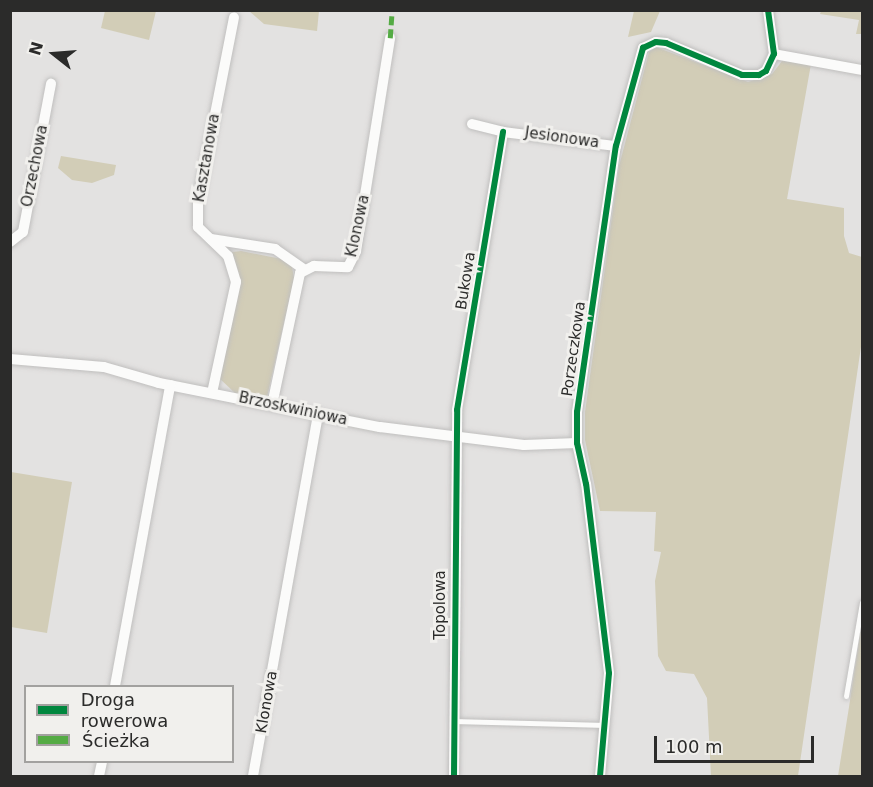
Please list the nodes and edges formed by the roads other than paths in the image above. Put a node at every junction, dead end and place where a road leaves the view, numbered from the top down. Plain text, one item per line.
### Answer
1 (768, 10) edge
2 (234, 16) dead end
3 (390, 38) dead end
4 (774, 54) junction
5 (862, 70) edge
6 (51, 84) dead end
7 (472, 124) dead end
8 (503, 132) junction
9 (616, 146) junction
10 (211, 239) junction
11 (10, 242) edge
12 (304, 269) junction
13 (10, 359) edge
14 (170, 385) junction
15 (212, 393) junction
16 (272, 405) junction
17 (318, 414) junction
18 (457, 434) junction
19 (577, 443) junction
20 (862, 602) edge
21 (115, 685) edge
22 (846, 696) dead end
23 (453, 722) junction
24 (606, 724) junction
25 (253, 777) edge
26 (454, 777) edge
27 (600, 777) edge

1 - 4 street
2 - 10 street, Kasztanowa
3 - 12 street, Klonowa
4 - 5 street
4 - 9 street, Porzeczkowa
6 - 11 street, Orzechowa
7 - 8 street, Jesionowa
8 - 9 street, Jesionowa
8 - 18 street, Bukowa
9 - 19 street, Porzeczkowa
10 - 12 street
10 - 15 street, Kasztanowa
12 - 16 street
13 - 14 street, Brzoskwiniowa
14 - 15 street, Brzoskwiniowa
14 - 21 street
15 - 16 street, Brzoskwiniowa
16 - 17 street, Brzoskwiniowa
17 - 18 street, Brzoskwiniowa
17 - 25 street, Klonowa
18 - 19 street, Brzoskwiniowa
18 - 23 street, Topolowa
19 - 24 street, Porzeczkowa
20 - 22 lane
23 - 24 lane
23 - 26 street, Topolowa
24 - 27 street, Porzeczkowa

